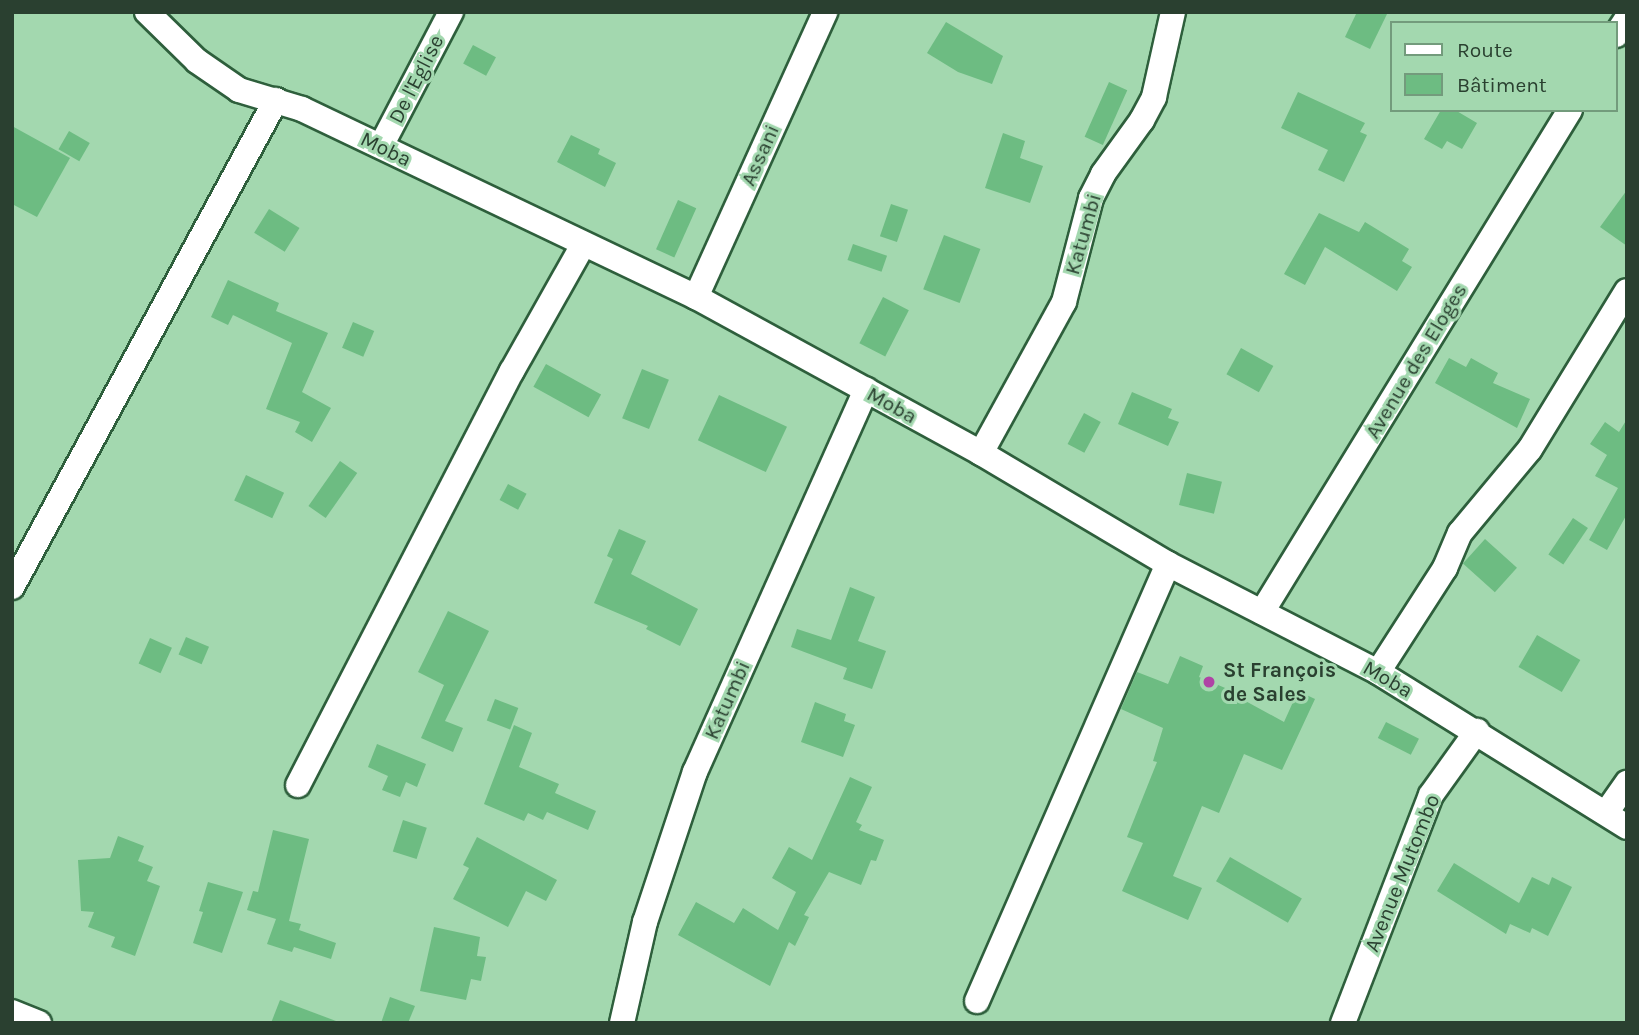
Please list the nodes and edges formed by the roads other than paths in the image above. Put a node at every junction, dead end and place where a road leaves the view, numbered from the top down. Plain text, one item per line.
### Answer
1 (147, 12) edge
2 (451, 12) edge
3 (825, 12) edge
4 (1173, 12) edge
5 (276, 100) junction
6 (1569, 112) edge
7 (381, 146) junction
8 (583, 245) junction
9 (1627, 291) edge
10 (696, 298) junction
11 (866, 390) junction
12 (981, 453) junction
13 (1168, 564) junction
14 (12, 587) edge
15 (1262, 612) junction
16 (1378, 671) junction
17 (1477, 732) junction
18 (1627, 783) edge
19 (298, 785) dead end
20 (1606, 813) junction
21 (1627, 827) edge
22 (977, 1001) dead end
23 (12, 1012) edge
24 (39, 1023) edge
25 (622, 1023) edge
26 (1343, 1023) edge

1 - 5 street, Moba
2 - 7 street, De l'Eglise
3 - 10 street, Assani
4 - 12 street, Katumbi
5 - 7 street, Moba
5 - 14 street
6 - 15 street, Avenue des Eloges
7 - 8 street, Moba
8 - 10 street, Moba
8 - 19 street
9 - 16 street
10 - 11 street, Moba
11 - 12 street, Moba
11 - 25 street, Katumbi
12 - 13 street, Moba
13 - 15 street, Moba
13 - 22 street
15 - 16 street, Moba
16 - 17 street, Moba
17 - 20 street, Moba
17 - 26 street, Avenue Mutombo
18 - 20 street
20 - 21 street, Moba
23 - 24 street

